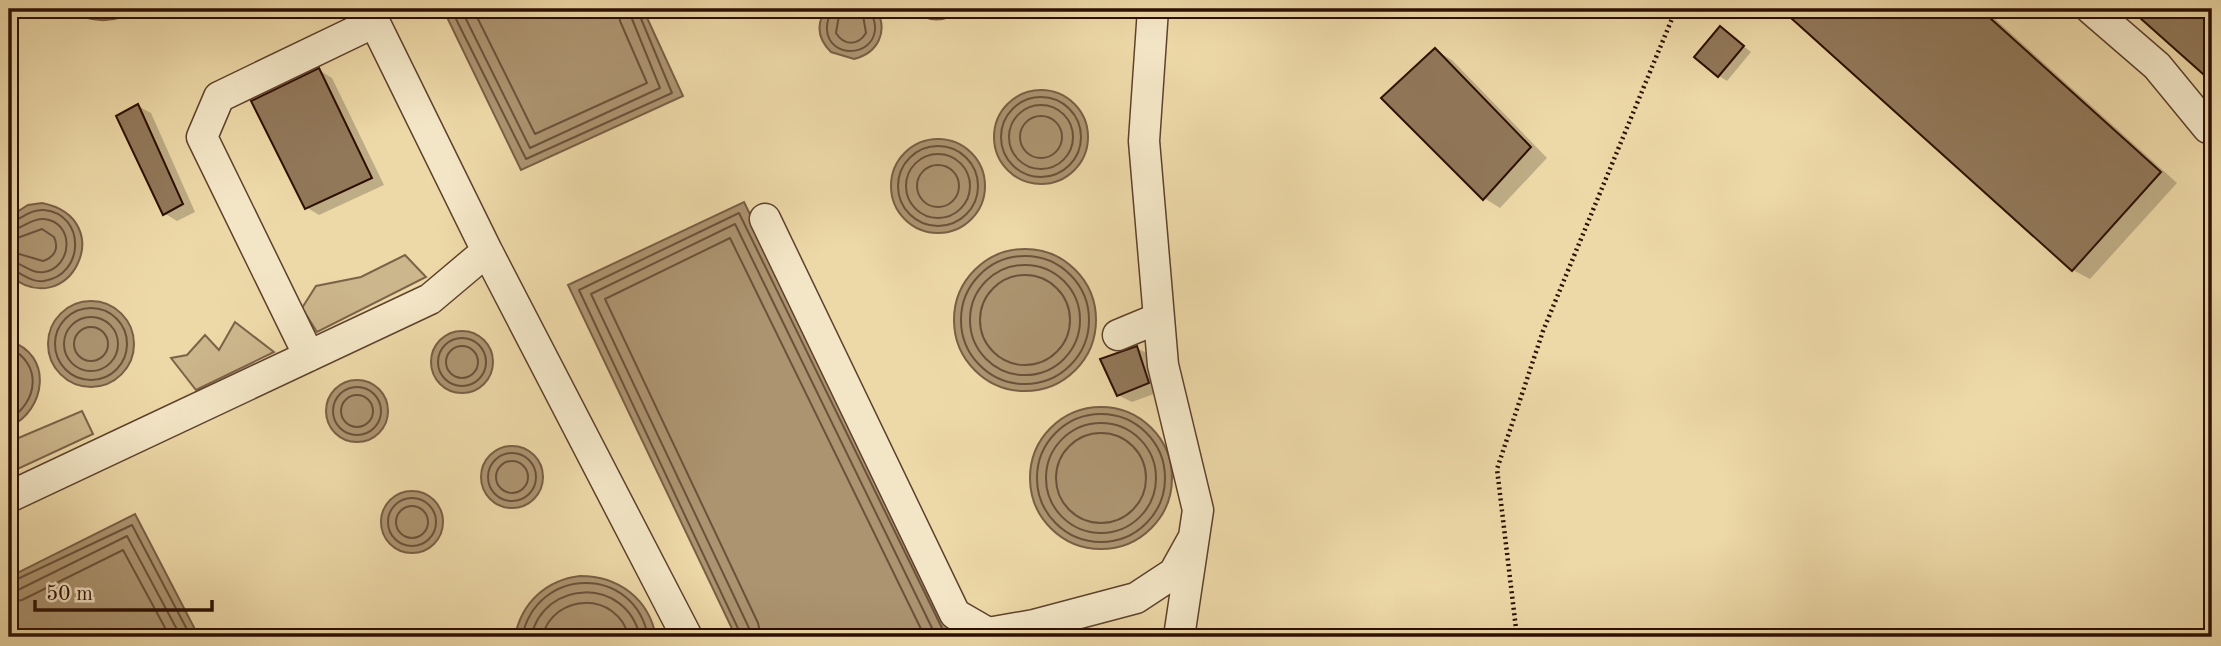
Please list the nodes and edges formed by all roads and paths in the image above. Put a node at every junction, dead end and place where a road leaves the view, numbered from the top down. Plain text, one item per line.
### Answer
1 (1153, 9) edge
2 (1676, 9) edge
3 (2091, 9) edge
4 (372, 15) edge
5 (2211, 128) edge
6 (765, 219) dead end
7 (487, 251) junction
8 (1159, 318) junction
9 (1118, 335) dead end
10 (309, 356) junction
11 (9, 497) edge
12 (1194, 537) junction
13 (687, 637) edge
14 (1179, 637) edge
15 (1517, 637) edge

1 - 8 lane
2 - 15 path
3 - 5 lane
4 - 7 lane
4 - 10 lane
6 - 12 lane
7 - 10 lane
7 - 13 lane
8 - 9 lane
8 - 12 lane
10 - 11 lane
12 - 14 lane

